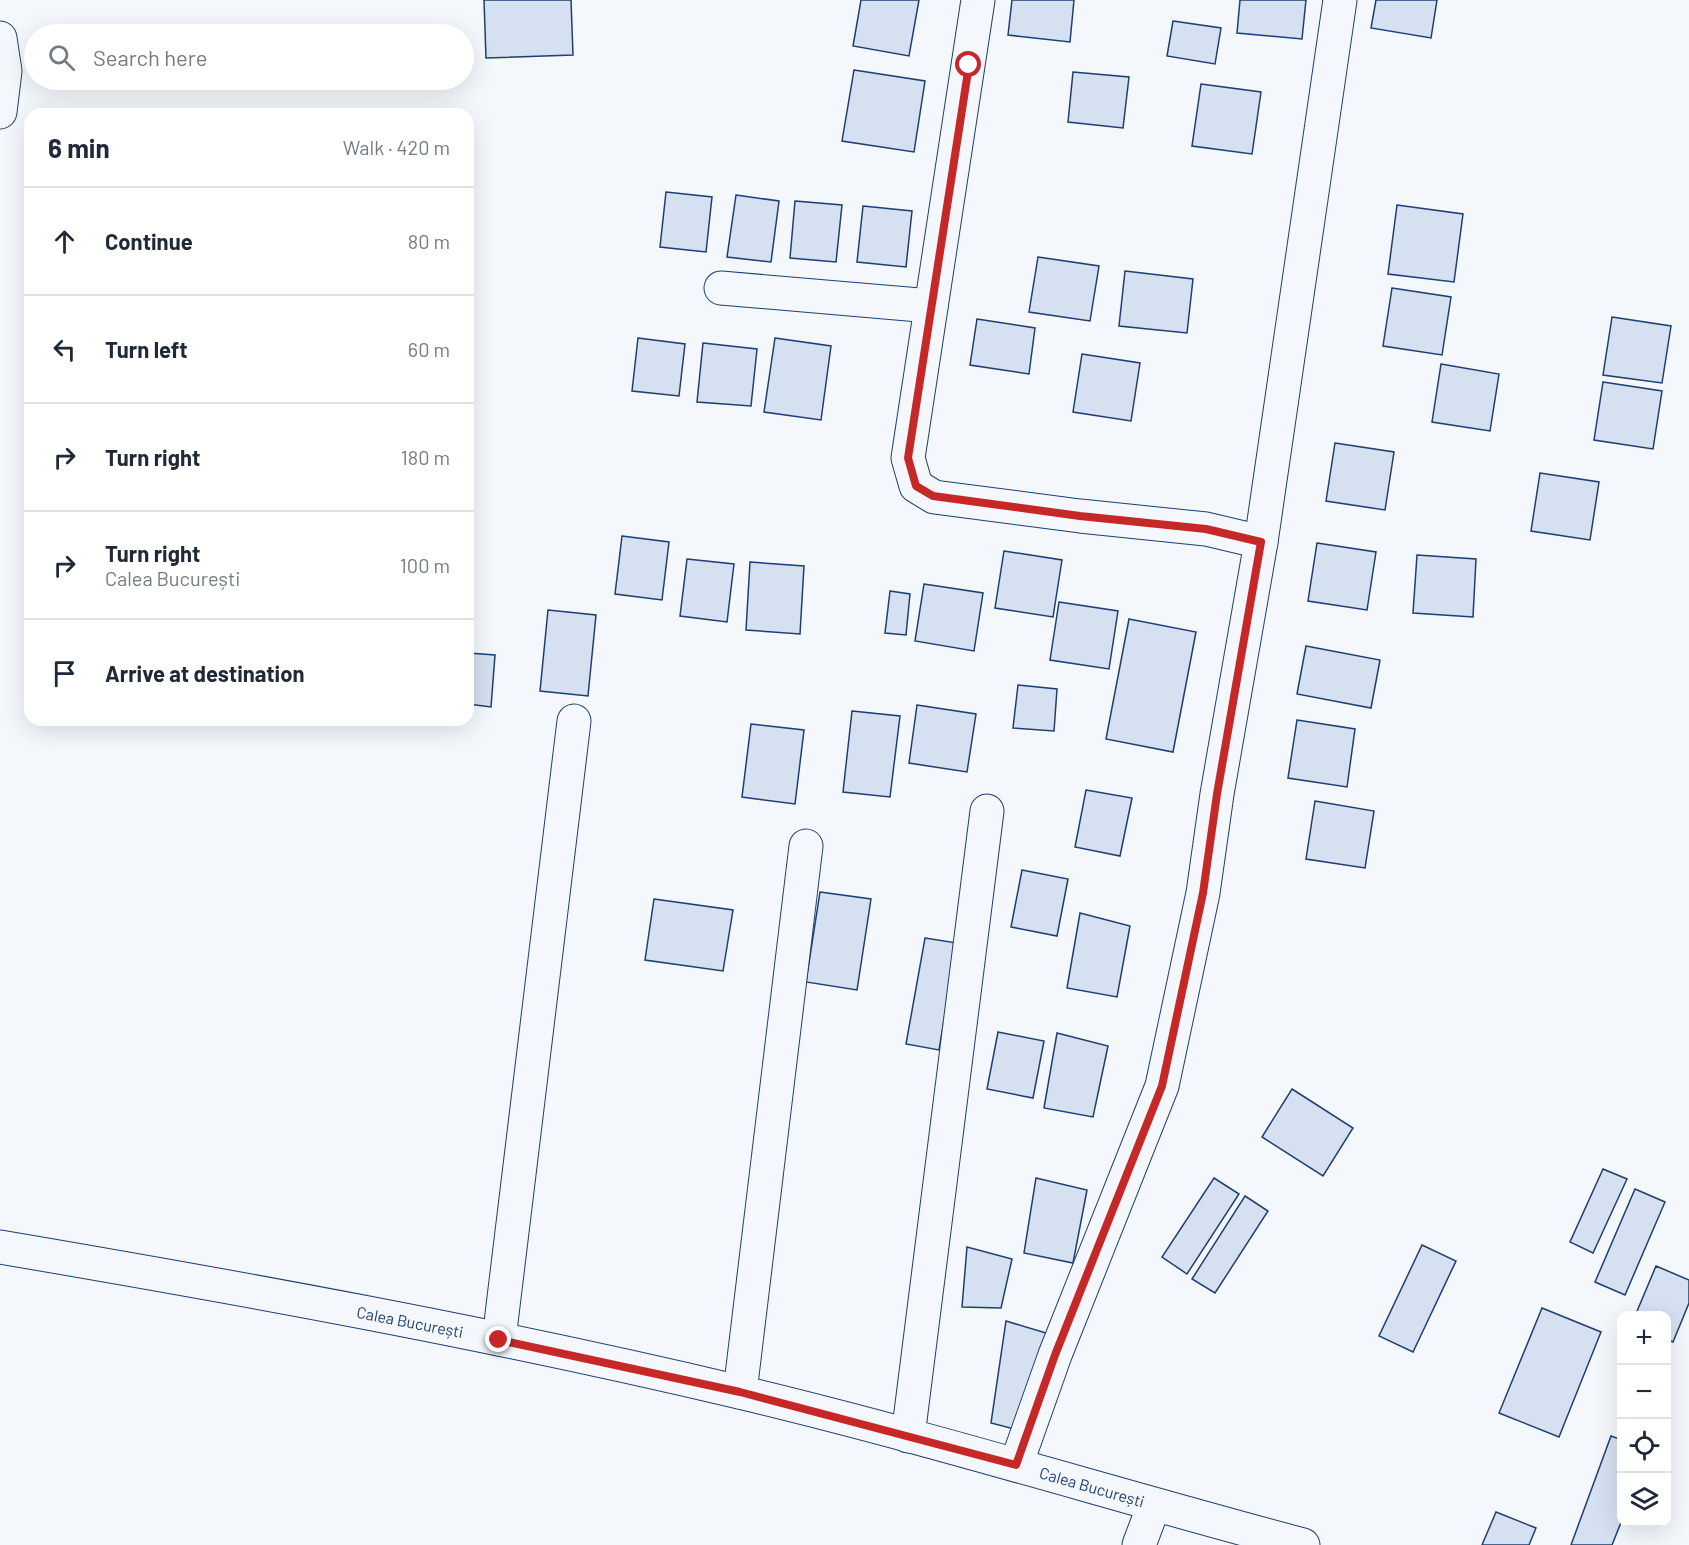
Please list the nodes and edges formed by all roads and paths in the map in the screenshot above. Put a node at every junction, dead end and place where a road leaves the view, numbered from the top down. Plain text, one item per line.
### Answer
1 (978, 0) edge
2 (1340, 0) edge
3 (0, 38) edge
4 (0, 112) edge
5 (721, 288) dead end
6 (931, 306) junction
7 (1261, 542) junction
8 (574, 721) dead end
9 (987, 811) dead end
10 (806, 846) dead end
11 (0, 1247) edge
12 (499, 1340) junction
13 (740, 1392) junction
14 (908, 1436) junction
15 (1016, 1465) junction
16 (1154, 1505) junction
17 (1139, 1545) edge
18 (1303, 1545) edge

1 - 6 street
2 - 7 street
3 - 4 street
5 - 6 street
6 - 7 street
7 - 15 street
8 - 12 street
9 - 14 street
10 - 13 street
11 - 12 street, Calea București
12 - 13 street, Calea București
13 - 14 street, Calea București
14 - 15 street, Calea București
15 - 16 street, Calea București
16 - 17 street
16 - 18 street, Calea București

